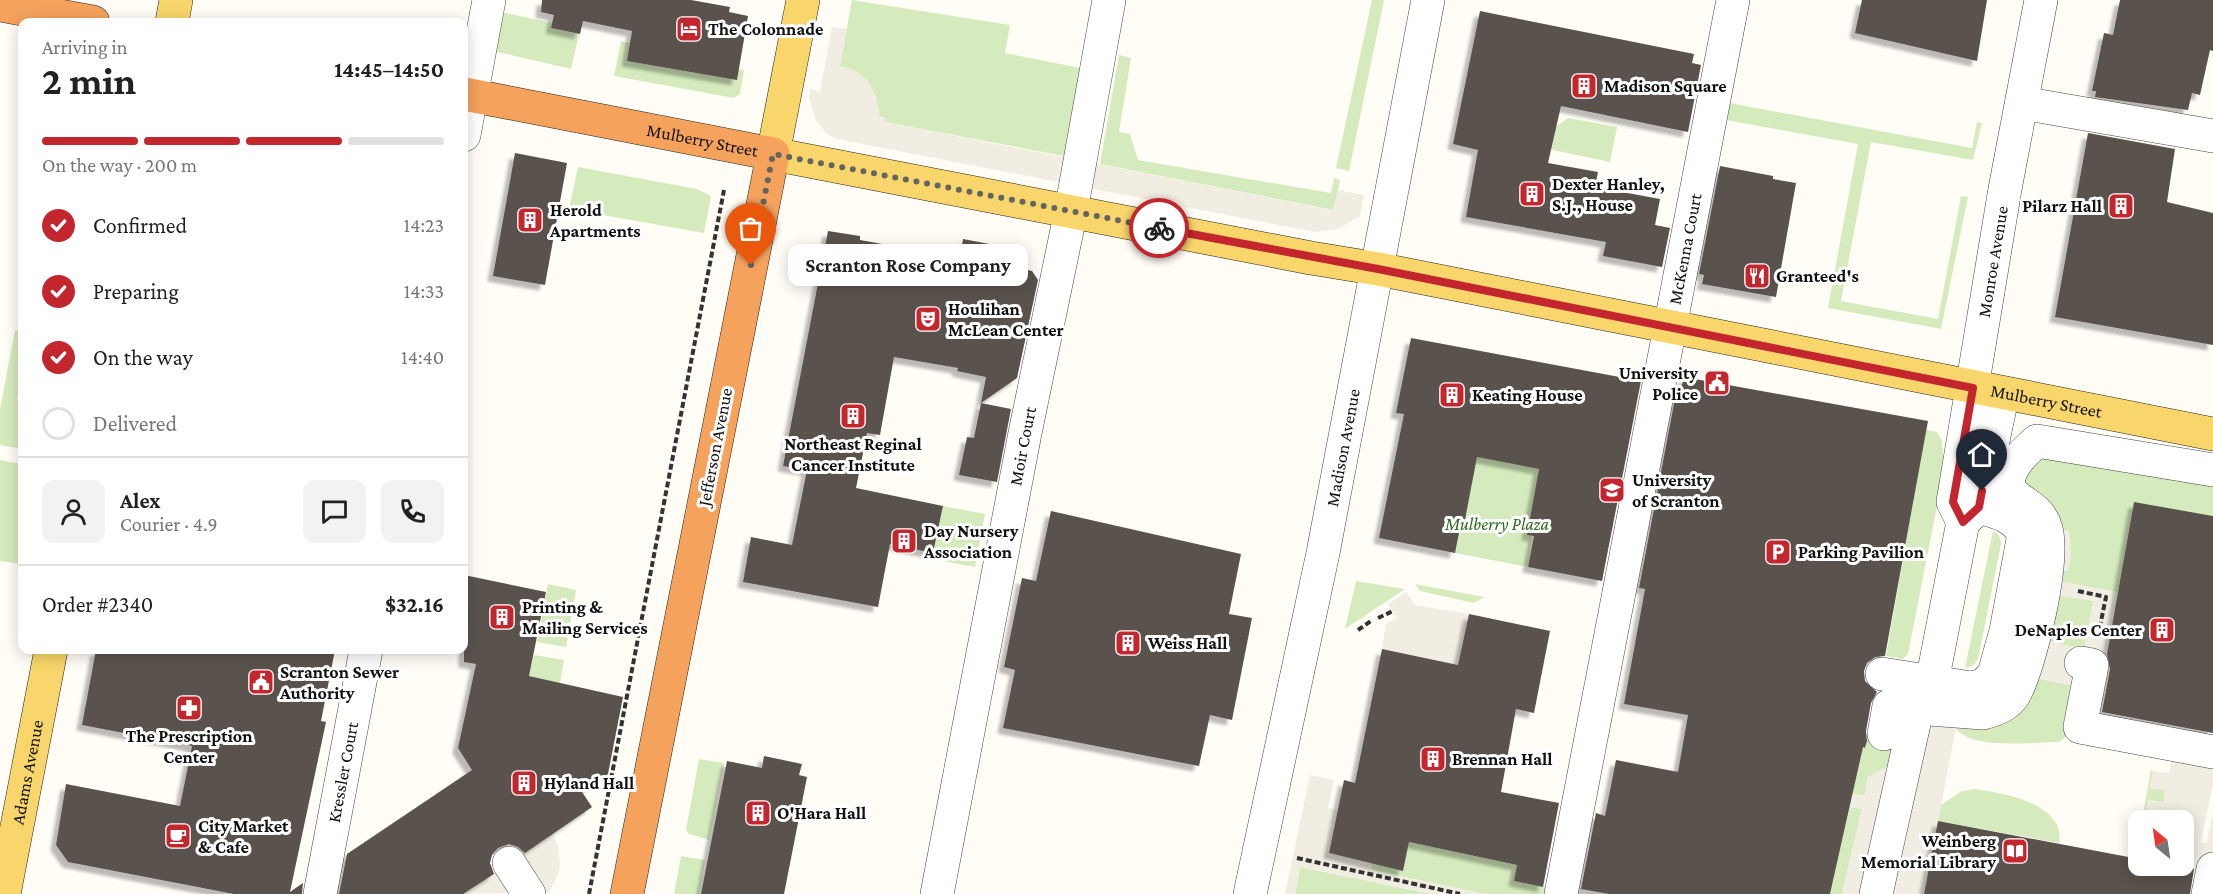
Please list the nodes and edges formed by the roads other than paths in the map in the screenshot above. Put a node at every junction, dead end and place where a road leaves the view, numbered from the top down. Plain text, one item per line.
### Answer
1 (176, 0) edge
2 (489, 0) edge
3 (802, 0) edge
4 (1109, 0) edge
5 (1428, 0) edge
6 (1732, 0) edge
7 (2042, 0) edge
8 (0, 4) edge
9 (72, 18) edge
10 (173, 18) edge
11 (468, 91) edge
12 (468, 95) edge
13 (2022, 103) junction
14 (2213, 136) edge
15 (773, 154) junction
16 (1071, 211) junction
17 (1378, 269) junction
18 (1670, 327) junction
19 (1988, 390) junction
20 (2213, 435) edge
21 (2213, 470) edge
22 (1971, 515) junction
23 (50, 654) edge
24 (365, 654) edge
25 (2087, 664) road end
26 (1882, 674) dead end
27 (1908, 720) junction
28 (2213, 752) edge
29 (509, 863) dead end
30 (2213, 869) edge
31 (4, 894) edge
32 (320, 894) edge
33 (529, 894) edge
34 (627, 894) edge
35 (937, 894) edge
36 (1250, 894) edge
37 (1561, 894) edge
38 (1876, 894) edge
39 (2208, 894) edge

1 - 10 main road
2 - 11 street
3 - 15 main road, Jefferson Avenue
4 - 16 street, Moir Court
5 - 17 street, Madison Avenue
6 - 18 street, McKenna Court
7 - 13 street, Monroe Avenue
8 - 9 highway
12 - 15 highway, Mulberry Street
13 - 14 street
13 - 19 street, Monroe Avenue
15 - 16 main road, Mulberry Street
15 - 34 highway, Jefferson Avenue
16 - 17 main road, Mulberry Street
16 - 35 street, Moir Court
17 - 18 main road, Mulberry Street
17 - 36 street, Madison Avenue
18 - 19 main road, Mulberry Street
18 - 37 street, McKenna Court
19 - 20 main road, Mulberry Street
19 - 22 street, Monroe Avenue
21 - 27 street
22 - 27 street, Monroe Avenue
22 - 27 street
23 - 31 main road, Adams Avenue
24 - 32 street, Kressler Court
25 - 28 street
26 - 27 street
27 - 38 street, Monroe Avenue
29 - 33 street
30 - 39 street

